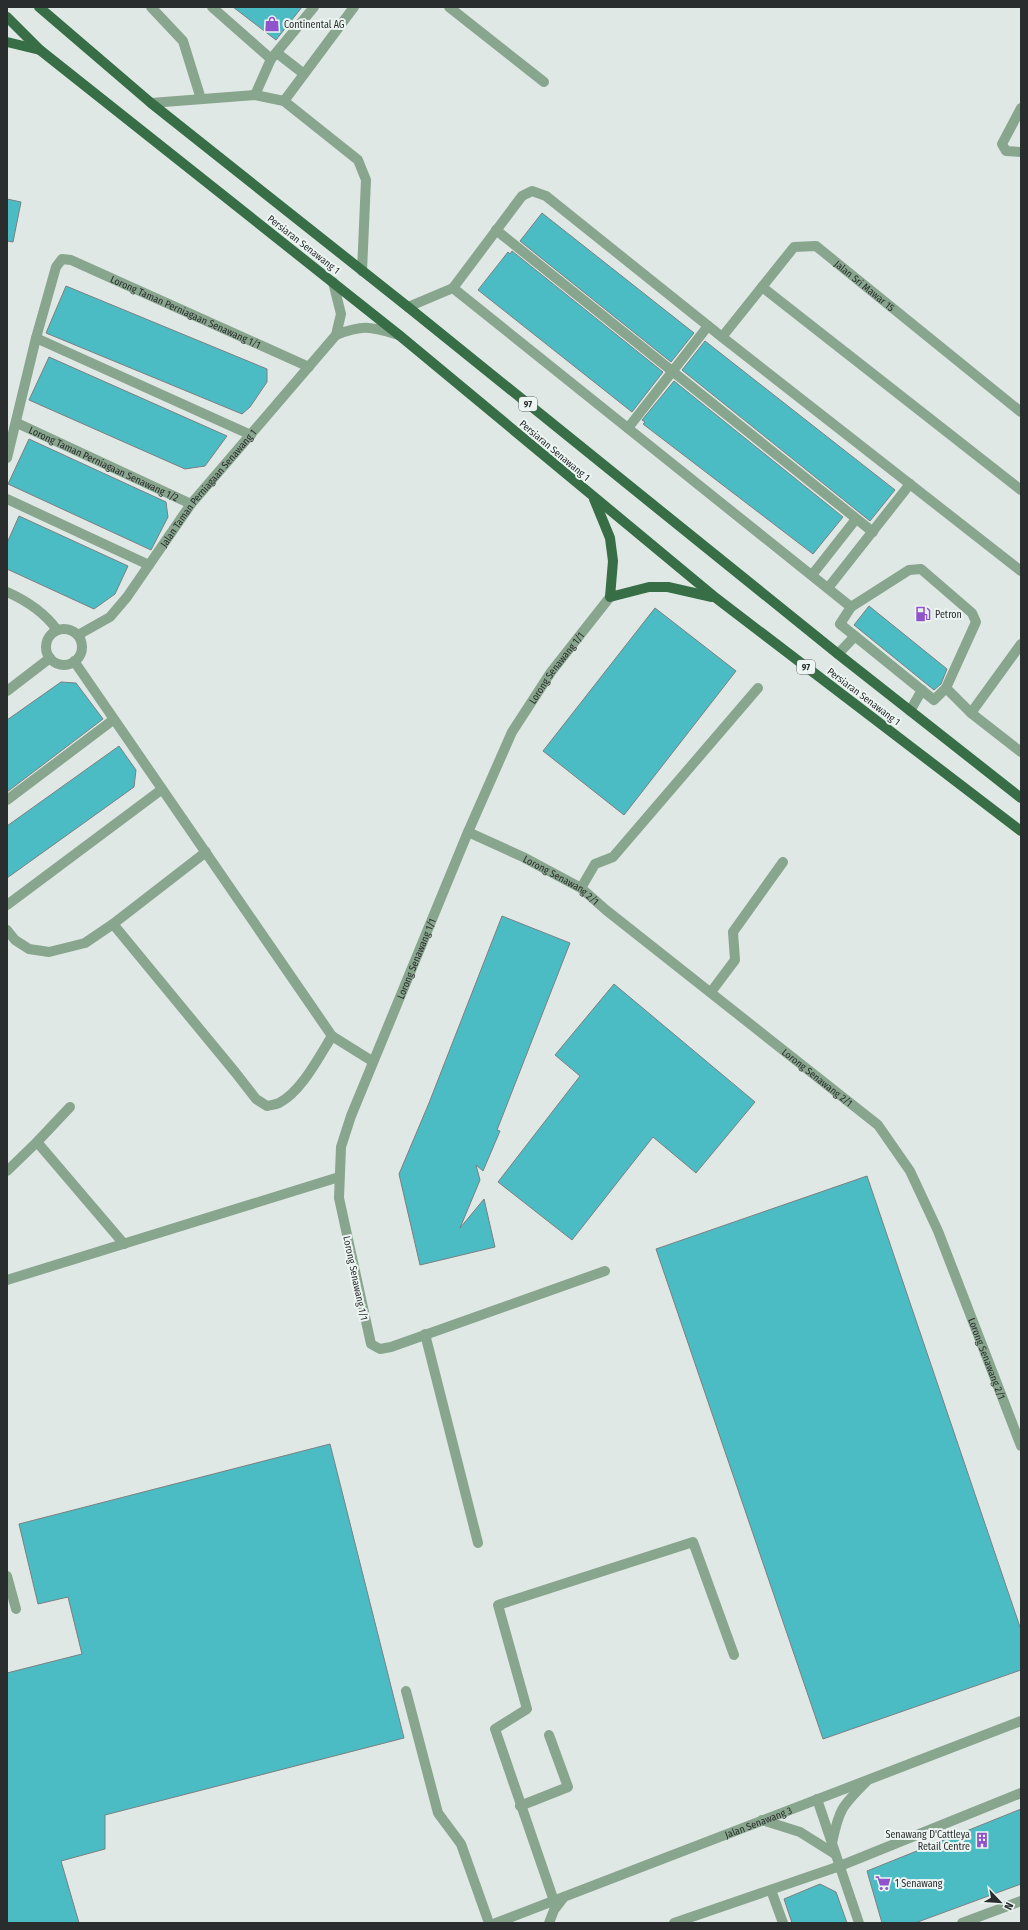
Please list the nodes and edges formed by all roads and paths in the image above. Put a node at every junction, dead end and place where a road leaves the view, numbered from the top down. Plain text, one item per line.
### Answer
1 (151, 7) edge
2 (212, 7) edge
3 (314, 7) edge
4 (354, 7) edge
5 (449, 7) edge
6 (44, 8) edge
7 (7, 17) edge
8 (7, 42) edge
9 (40, 50) junction
10 (274, 56) junction
11 (304, 74) junction
12 (544, 82) dead end
13 (255, 95) junction
14 (201, 99) junction
15 (284, 101) junction
16 (151, 103) junction
17 (1021, 108) edge
18 (1021, 152) edge
19 (496, 230) junction
20 (362, 271) junction
21 (333, 282) junction
22 (762, 287) junction
23 (453, 288) junction
24 (408, 307) junction
25 (708, 326) junction
26 (336, 335) junction
27 (399, 335) junction
28 (722, 337) junction
29 (36, 338) junction
30 (309, 367) junction
31 (672, 372) junction
32 (1021, 412) edge
33 (17, 423) junction
34 (628, 428) junction
35 (251, 435) junction
36 (7, 458) edge
37 (910, 484) junction
38 (1021, 490) edge
39 (594, 498) junction
40 (7, 499) edge
41 (191, 504) junction
42 (856, 519) junction
43 (872, 532) junction
44 (149, 565) junction
45 (1021, 571) edge
46 (812, 575) junction
47 (828, 588) junction
48 (7, 592) edge
49 (610, 597) junction
50 (716, 598) junction
51 (851, 607) junction
52 (57, 630) junction
53 (78, 635) junction
54 (855, 636) junction
55 (1021, 644) edge
56 (838, 654) junction
57 (50, 658) junction
58 (74, 661) junction
59 (758, 688) dead end
60 (946, 688) junction
61 (922, 690) junction
62 (7, 691) edge
63 (910, 711) junction
64 (971, 713) junction
65 (113, 720) junction
66 (1021, 752) edge
67 (161, 790) junction
68 (1021, 798) edge
69 (7, 800) edge
70 (1021, 831) edge
71 (468, 832) junction
72 (206, 852) junction
73 (783, 862) dead end
74 (581, 888) junction
75 (7, 905) edge
76 (113, 924) junction
77 (7, 930) edge
78 (711, 992) junction
79 (332, 1036) junction
80 (372, 1061) junction
81 (70, 1107) dead end
82 (37, 1142) junction
83 (7, 1171) edge
84 (340, 1177) junction
85 (124, 1244) junction
86 (605, 1271) dead end
87 (7, 1280) edge
88 (426, 1334) junction
89 (1021, 1446) edge
90 (478, 1543) dead end
91 (7, 1576) edge
92 (16, 1609) dead end
93 (734, 1655) dead end
94 (406, 1691) dead end
95 (1021, 1721) edge
96 (549, 1735) dead end
97 (869, 1779) junction
98 (1021, 1794) edge
99 (817, 1799) junction
100 (520, 1806) junction
101 (762, 1820) junction
102 (832, 1843) junction
103 (836, 1854) junction
104 (840, 1866) junction
105 (771, 1890) junction
106 (564, 1897) junction
107 (554, 1900) junction
108 (1021, 1901) edge
109 (688, 1921) edge
110 (489, 1923) edge
111 (496, 1923) edge
112 (549, 1923) edge
113 (674, 1923) edge
114 (783, 1923) edge
115 (859, 1923) edge
116 (962, 1923) edge

1 - 14 street
2 - 10 street
3 - 10 street
4 - 11 street
5 - 12 street
6 - 16 main road, Persiaran Senawang 1 / 97
7 - 9 main road, Persiaran Senawang 1 / 97
8 - 9 main road
9 - 21 main road, Persiaran Senawang 1 / 97
10 - 11 street
10 - 13 street
11 - 15 street
13 - 14 street
13 - 15 street
14 - 16 street
15 - 20 street
16 - 20 main road, Persiaran Senawang 1 / 97
17 - 18 street
19 - 23 street
19 - 25 street
19 - 31 street
20 - 24 main road, Persiaran Senawang 1 / 97
21 - 26 street
21 - 27 main road, Persiaran Senawang 1 / 97
22 - 28 street, Jalan Sri Mawar 15
22 - 32 street, Jalan Sri Mawar 15
22 - 38 street
23 - 24 street
23 - 34 street
24 - 56 main road, Persiaran Senawang 1 / 97
25 - 28 street
25 - 31 street
26 - 27 street
26 - 30 street, Jalan Taman Perniagaan Senawang 1
27 - 39 main road, Persiaran Senawang 1 / 97
28 - 37 street
29 - 30 street, Lorong Taman Perniagaan Senawang 1/1
29 - 33 street
29 - 35 street
30 - 35 street, Jalan Taman Perniagaan Senawang 1
31 - 34 street
31 - 42 street
33 - 36 street
33 - 41 street, Lorong Taman Perniagaan Senawang 1/2
34 - 46 street
35 - 41 street, Jalan Taman Perniagaan Senawang 1
37 - 43 street
37 - 45 street
39 - 49 main road
39 - 50 main road, Persiaran Senawang 1 / 97
40 - 44 street
41 - 44 street, Jalan Taman Perniagaan Senawang 1
42 - 43 street
42 - 46 street
43 - 47 street
44 - 53 street, Jalan Taman Perniagaan Senawang 1
46 - 47 street
47 - 51 street
48 - 52 street
49 - 50 main road
49 - 71 street, Lorong Senawang 1/1
50 - 70 main road, Persiaran Senawang 1 / 97
51 - 54 street
51 - 60 street
52 - 53 street
52 - 57 street
53 - 58 street
54 - 56 street
54 - 61 street
55 - 64 street
56 - 63 main road, Persiaran Senawang 1 / 97
57 - 58 street
57 - 62 street
58 - 65 street
59 - 74 street
60 - 61 street
60 - 64 street
61 - 63 street
63 - 68 main road, Persiaran Senawang 1 / 97
64 - 66 street
65 - 67 street
65 - 69 street
67 - 72 street
67 - 75 street
71 - 74 street, Lorong Senawang 2/1
71 - 80 street, Lorong Senawang 1/1
72 - 76 street
72 - 79 street
73 - 78 street
74 - 78 street, Lorong Senawang 2/1
76 - 77 street
76 - 79 street
78 - 89 street, Lorong Senawang 2/1
79 - 80 street
80 - 84 street, Lorong Senawang 1/1
81 - 82 street
82 - 83 street
82 - 85 street
84 - 85 street
84 - 88 street, Lorong Senawang 1/1
85 - 87 street
86 - 88 street
88 - 90 street
91 - 92 street
93 - 100 street
94 - 110 street
95 - 97 street, Jalan Senawang 3
96 - 100 street
97 - 99 street, Jalan Senawang 3
97 - 102 street
98 - 104 street
99 - 101 street, Jalan Senawang 3
99 - 102 street
100 - 107 street
101 - 103 street
101 - 106 street, Jalan Senawang 3
102 - 103 street
103 - 104 street
104 - 105 street
104 - 115 street
105 - 109 street
105 - 114 street
106 - 107 street, Jalan Senawang 3
106 - 112 street
107 - 111 street, Jalan Senawang 3
108 - 116 street
109 - 113 street

